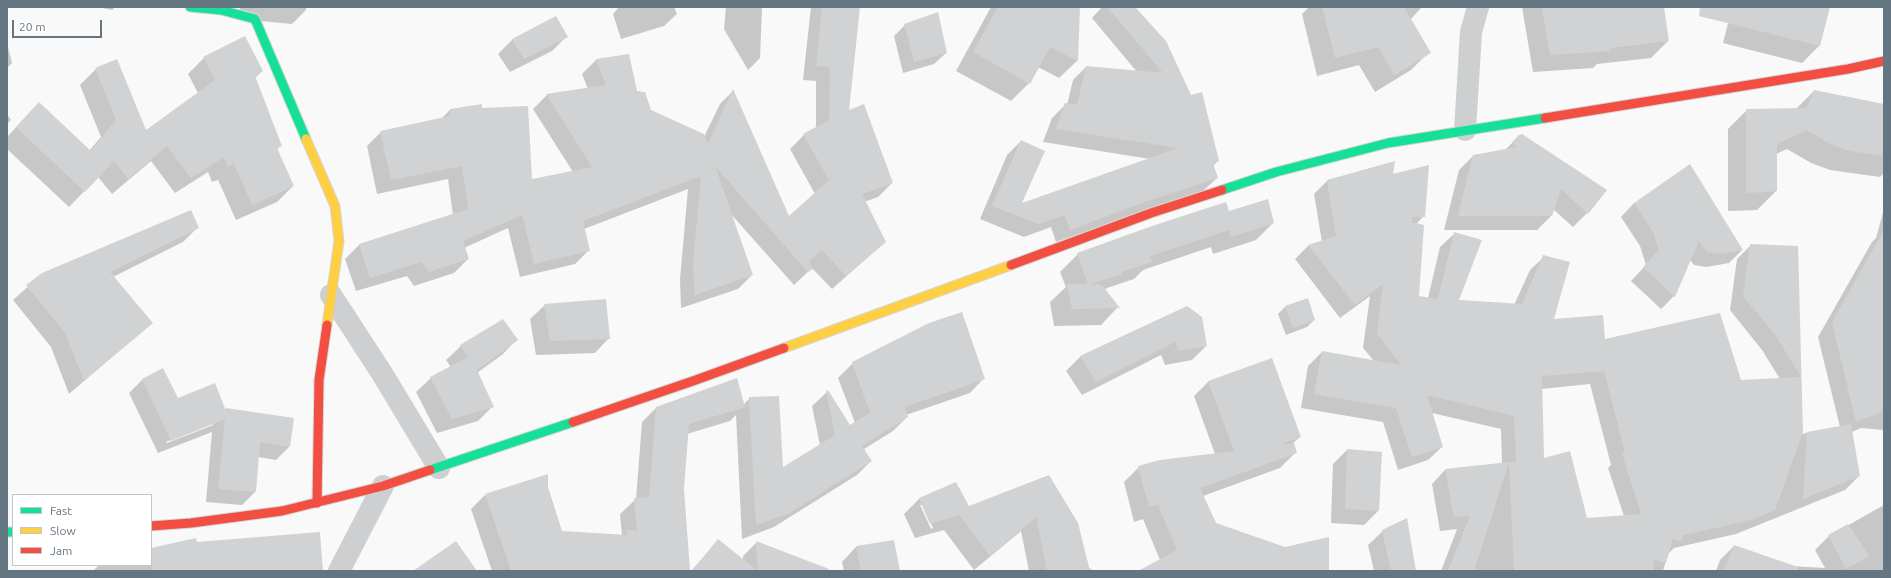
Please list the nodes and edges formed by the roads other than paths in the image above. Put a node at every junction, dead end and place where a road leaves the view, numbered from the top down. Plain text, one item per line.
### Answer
1 (190, 7) edge
2 (1478, 7) edge
3 (1884, 61) edge
4 (1465, 130) junction
5 (331, 295) junction
6 (439, 468) junction
7 (383, 486) junction
8 (317, 503) junction
9 (152, 526) edge
10 (339, 571) edge

1 - 5 main road
2 - 4 street
3 - 4 main road
4 - 6 main road
5 - 6 street
5 - 8 main road
6 - 7 main road
7 - 8 main road
7 - 10 street
8 - 9 main road

